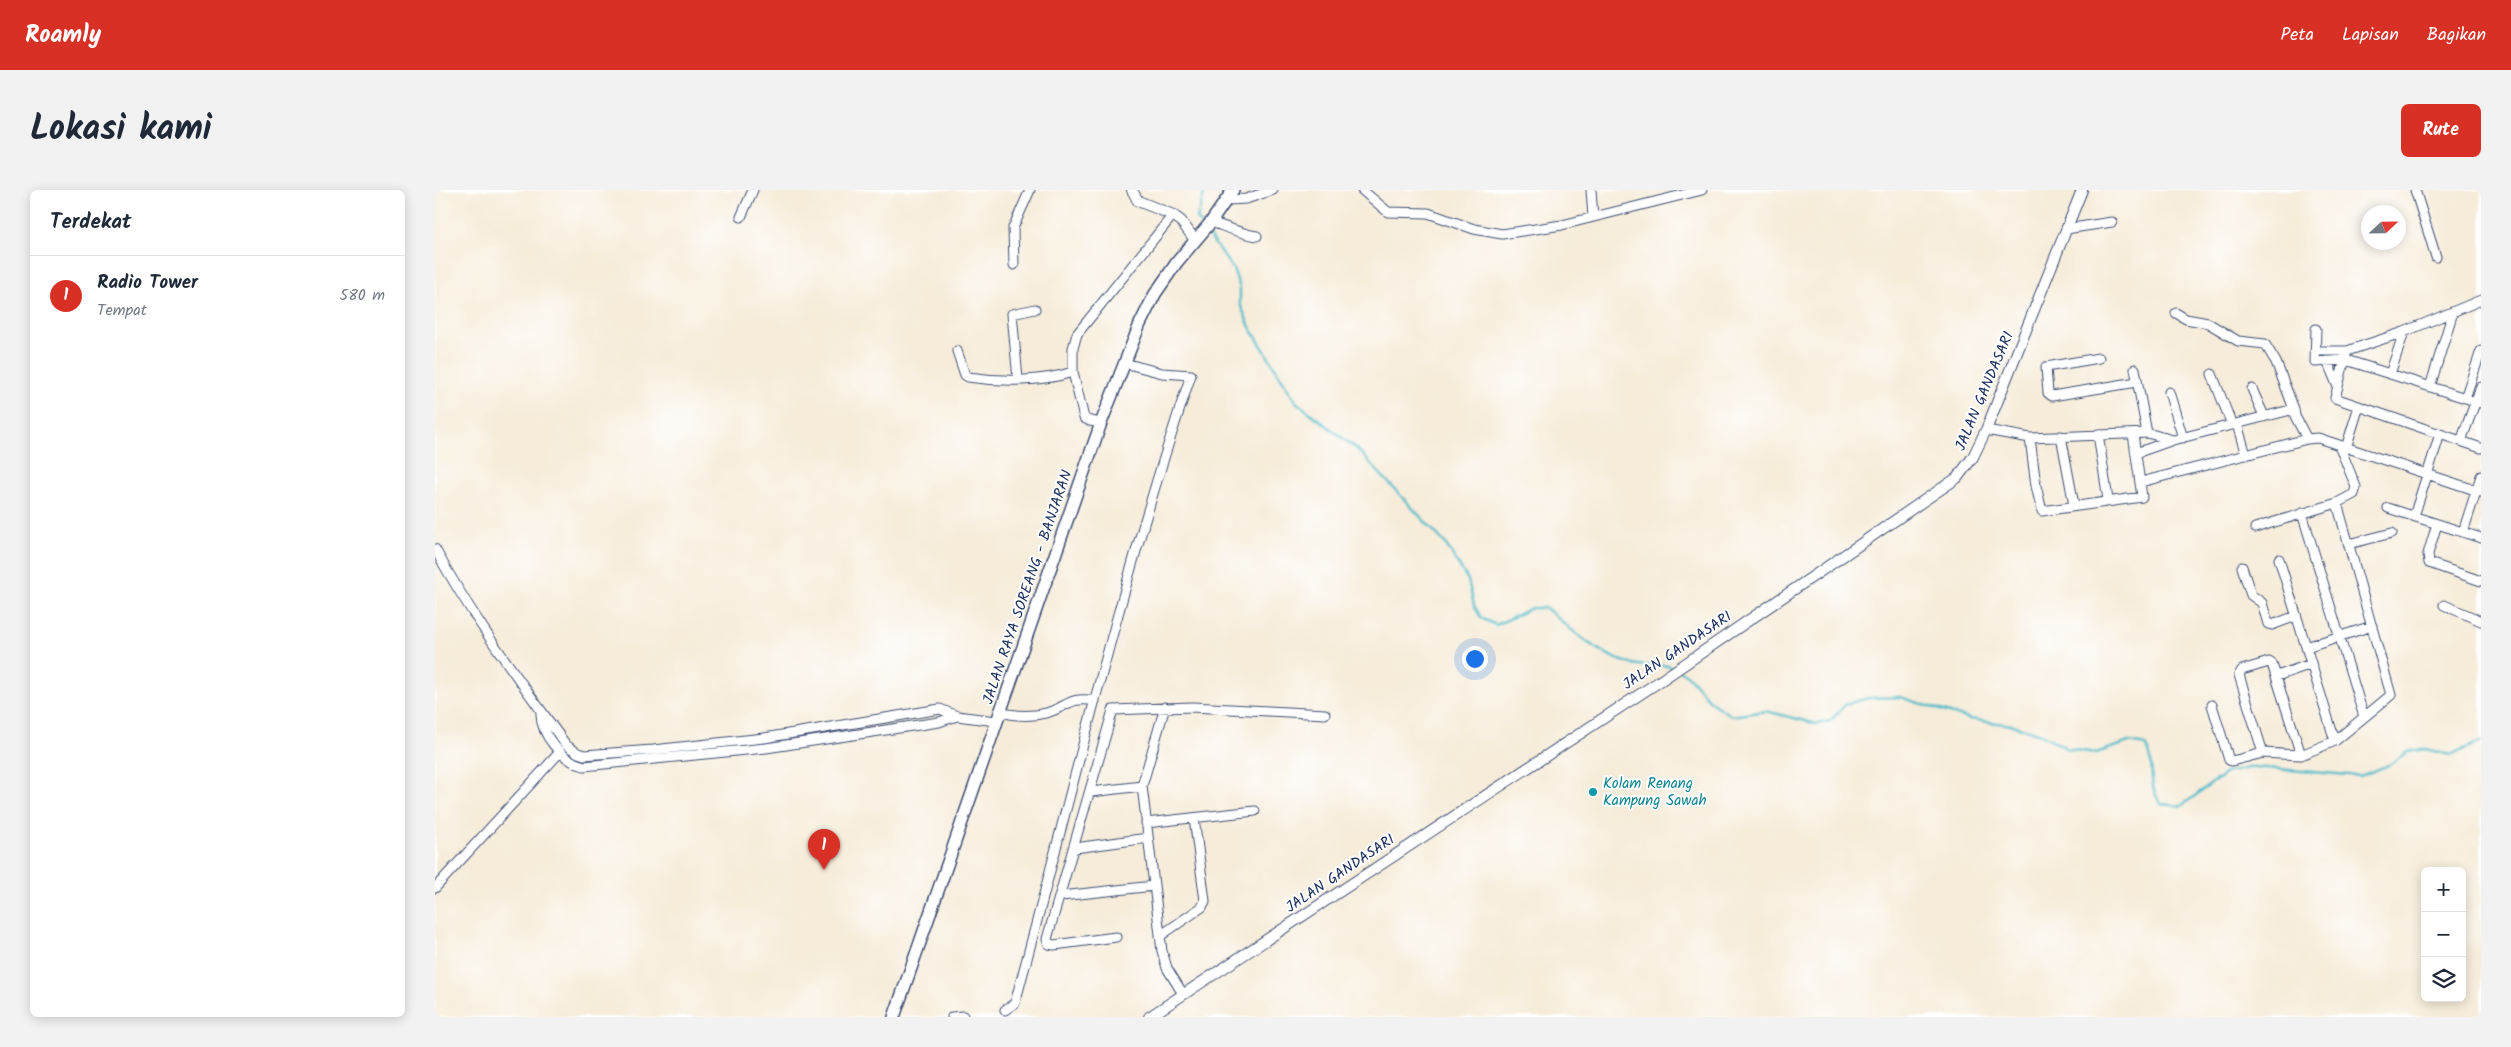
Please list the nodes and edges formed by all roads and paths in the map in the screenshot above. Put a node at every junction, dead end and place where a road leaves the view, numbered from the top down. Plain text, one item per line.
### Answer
1 (753, 190) edge
2 (1031, 190) edge
3 (1132, 190) edge
4 (1361, 190) edge
5 (1591, 190) edge
6 (1702, 190) edge
7 (2082, 190) edge
8 (2415, 190) edge
9 (1267, 192) edge
10 (1231, 195) edge
11 (1173, 214) junction
12 (741, 217) dead end
13 (1593, 217) junction
14 (2112, 222) dead end
15 (1211, 223) junction
16 (2066, 230) junction
17 (1257, 236) dead end
18 (1198, 238) junction
19 (2436, 258) dead end
20 (1013, 265) dead end
21 (2481, 300) edge
22 (1035, 309) dead end
23 (2453, 312) junction
24 (2176, 313) dead end
25 (2316, 329) dead end
26 (2404, 332) junction
27 (957, 351) dead end
28 (2315, 351) junction
29 (2347, 351) junction
30 (2481, 351) edge
31 (2099, 358) dead end
32 (2346, 360) junction
33 (2327, 361) junction
34 (1124, 363) junction
35 (2135, 369) dead end
36 (1073, 372) junction
37 (2212, 374) dead end
38 (2389, 374) junction
39 (1018, 379) junction
40 (2137, 382) junction
41 (2338, 387) junction
42 (2429, 387) junction
43 (2481, 387) edge
44 (2252, 389) dead end
45 (2169, 392) dead end
46 (2465, 398) junction
47 (2478, 402) edge
48 (2359, 406) junction
49 (2294, 410) junction
50 (2264, 416) junction
51 (1101, 423) junction
52 (2235, 425) junction
53 (1986, 430) junction
54 (2147, 433) junction
55 (2098, 434) junction
56 (2133, 434) junction
57 (2440, 434) junction
58 (2061, 436) junction
59 (2030, 438) junction
60 (2183, 438) junction
61 (2307, 439) junction
62 (2173, 440) junction
63 (2461, 441) junction
64 (2342, 447) junction
65 (2481, 448) edge
66 (2136, 453) junction
67 (2245, 455) junction
68 (2427, 474) junction
69 (2481, 476) edge
70 (2141, 482) junction
71 (2479, 491) edge
72 (2108, 500) junction
73 (2337, 503) junction
74 (2074, 505) junction
75 (2387, 508) dead end
76 (2302, 513) junction
77 (2414, 516) junction
78 (2437, 524) junction
79 (2255, 528) dead end
80 (2463, 532) junction
81 (2392, 533) dead end
82 (2481, 538) edge
83 (2349, 544) junction
84 (435, 549) edge
85 (2279, 559) dead end
86 (2241, 567) dead end
87 (2481, 581) edge
88 (2444, 605) dead end
89 (2296, 616) junction
90 (2481, 621) edge
91 (2372, 626) junction
92 (2339, 636) junction
93 (2306, 647) junction
94 (2311, 664) junction
95 (2277, 676) junction
96 (1095, 701) junction
97 (2212, 705) dead end
98 (1165, 707) junction
99 (541, 710) junction
100 (1325, 714) dead end
101 (957, 716) junction
102 (998, 717) junction
103 (2364, 717) junction
104 (856, 724) junction
105 (857, 734) junction
106 (754, 739) junction
107 (2335, 742) junction
108 (756, 748) junction
109 (560, 752) junction
110 (2263, 753) junction
111 (653, 754) junction
112 (2301, 755) junction
113 (1142, 786) junction
114 (1091, 792) junction
115 (1255, 811) dead end
116 (1194, 818) junction
117 (1147, 823) junction
118 (1148, 838) junction
119 (1075, 848) junction
120 (1154, 886) junction
121 (435, 888) edge
122 (1061, 896) junction
123 (1160, 936) junction
124 (1116, 937) dead end
125 (1183, 994) junction
126 (1005, 1010) dead end
127 (963, 1016) dead end
128 (894, 1017) edge
129 (952, 1017) edge
130 (1149, 1017) edge

1 - 12 street
2 - 20 street
3 - 11 street
4 - 13 street
5 - 13 street
6 - 13 street
7 - 16 street, JALAN GANDASARI
8 - 19 street
9 - 10 street
10 - 15 main road, JALAN RAYA SOREANG - BANJARAN
11 - 18 street
11 - 36 street
14 - 16 street
15 - 17 street
15 - 18 main road, JALAN RAYA SOREANG - BANJARAN
16 - 53 street, JALAN GANDASARI
18 - 34 main road, JALAN RAYA SOREANG - BANJARAN
21 - 23 street
22 - 39 street
23 - 26 street
23 - 42 street
24 - 49 street
25 - 28 street
26 - 29 street
26 - 38 street
27 - 39 street
28 - 29 street
28 - 33 street
29 - 32 street
30 - 46 street
31 - 40 street
32 - 33 street
32 - 38 street
32 - 41 street
33 - 41 street
34 - 51 main road, JALAN RAYA SOREANG - BANJARAN
34 - 96 street
35 - 40 street
36 - 39 street
36 - 51 street
37 - 52 street
38 - 42 street
40 - 54 street
41 - 48 street
42 - 46 street
43 - 47 street
44 - 50 street
45 - 60 street
46 - 47 street
47 - 63 street
48 - 57 street
48 - 64 street
49 - 50 street
49 - 61 street
50 - 52 street
51 - 102 main road, JALAN RAYA SOREANG - BANJARAN
52 - 60 street
52 - 67 street
53 - 59 street
53 - 125 street, JALAN GANDASARI
54 - 56 street
54 - 62 street
55 - 56 street
55 - 58 street
55 - 72 street
56 - 66 street
57 - 63 street
57 - 68 street
58 - 59 street
58 - 74 street
59 - 74 street
60 - 62 street
61 - 64 street
61 - 67 street
62 - 66 street
63 - 65 street
64 - 68 street
64 - 73 street
66 - 70 street
67 - 70 street
68 - 71 street
68 - 77 street
69 - 71 street
70 - 72 street
71 - 80 street
72 - 74 street
73 - 76 street
73 - 83 street
75 - 77 street
76 - 79 street
76 - 92 street
77 - 78 street
78 - 80 street
78 - 87 street
80 - 82 street
81 - 83 street
83 - 91 street
84 - 99 street
85 - 89 street
86 - 89 street
88 - 90 street
89 - 93 street
91 - 92 street
91 - 103 street
92 - 93 street
92 - 103 street
93 - 94 street
94 - 95 street
94 - 107 street
95 - 110 street
95 - 112 street
96 - 102 street
96 - 126 street
97 - 110 street
98 - 100 street
98 - 113 street
98 - 114 street
99 - 109 street
99 - 111 street
101 - 102 street
101 - 104 street
101 - 105 street
102 - 128 main road, JALAN RAYA SOREANG - BANJARAN
103 - 107 street
104 - 105 street
104 - 106 street
105 - 108 street
106 - 108 street
106 - 111 street
107 - 112 street
108 - 111 street
109 - 111 street
109 - 121 street
110 - 112 street
113 - 114 street
113 - 117 street
114 - 119 street
115 - 116 street
116 - 117 street
116 - 123 street
117 - 118 street
118 - 119 street
118 - 120 street
119 - 122 street
120 - 122 street
120 - 123 street
122 - 124 street
123 - 125 street
125 - 130 street, JALAN GANDASARI
127 - 129 street

